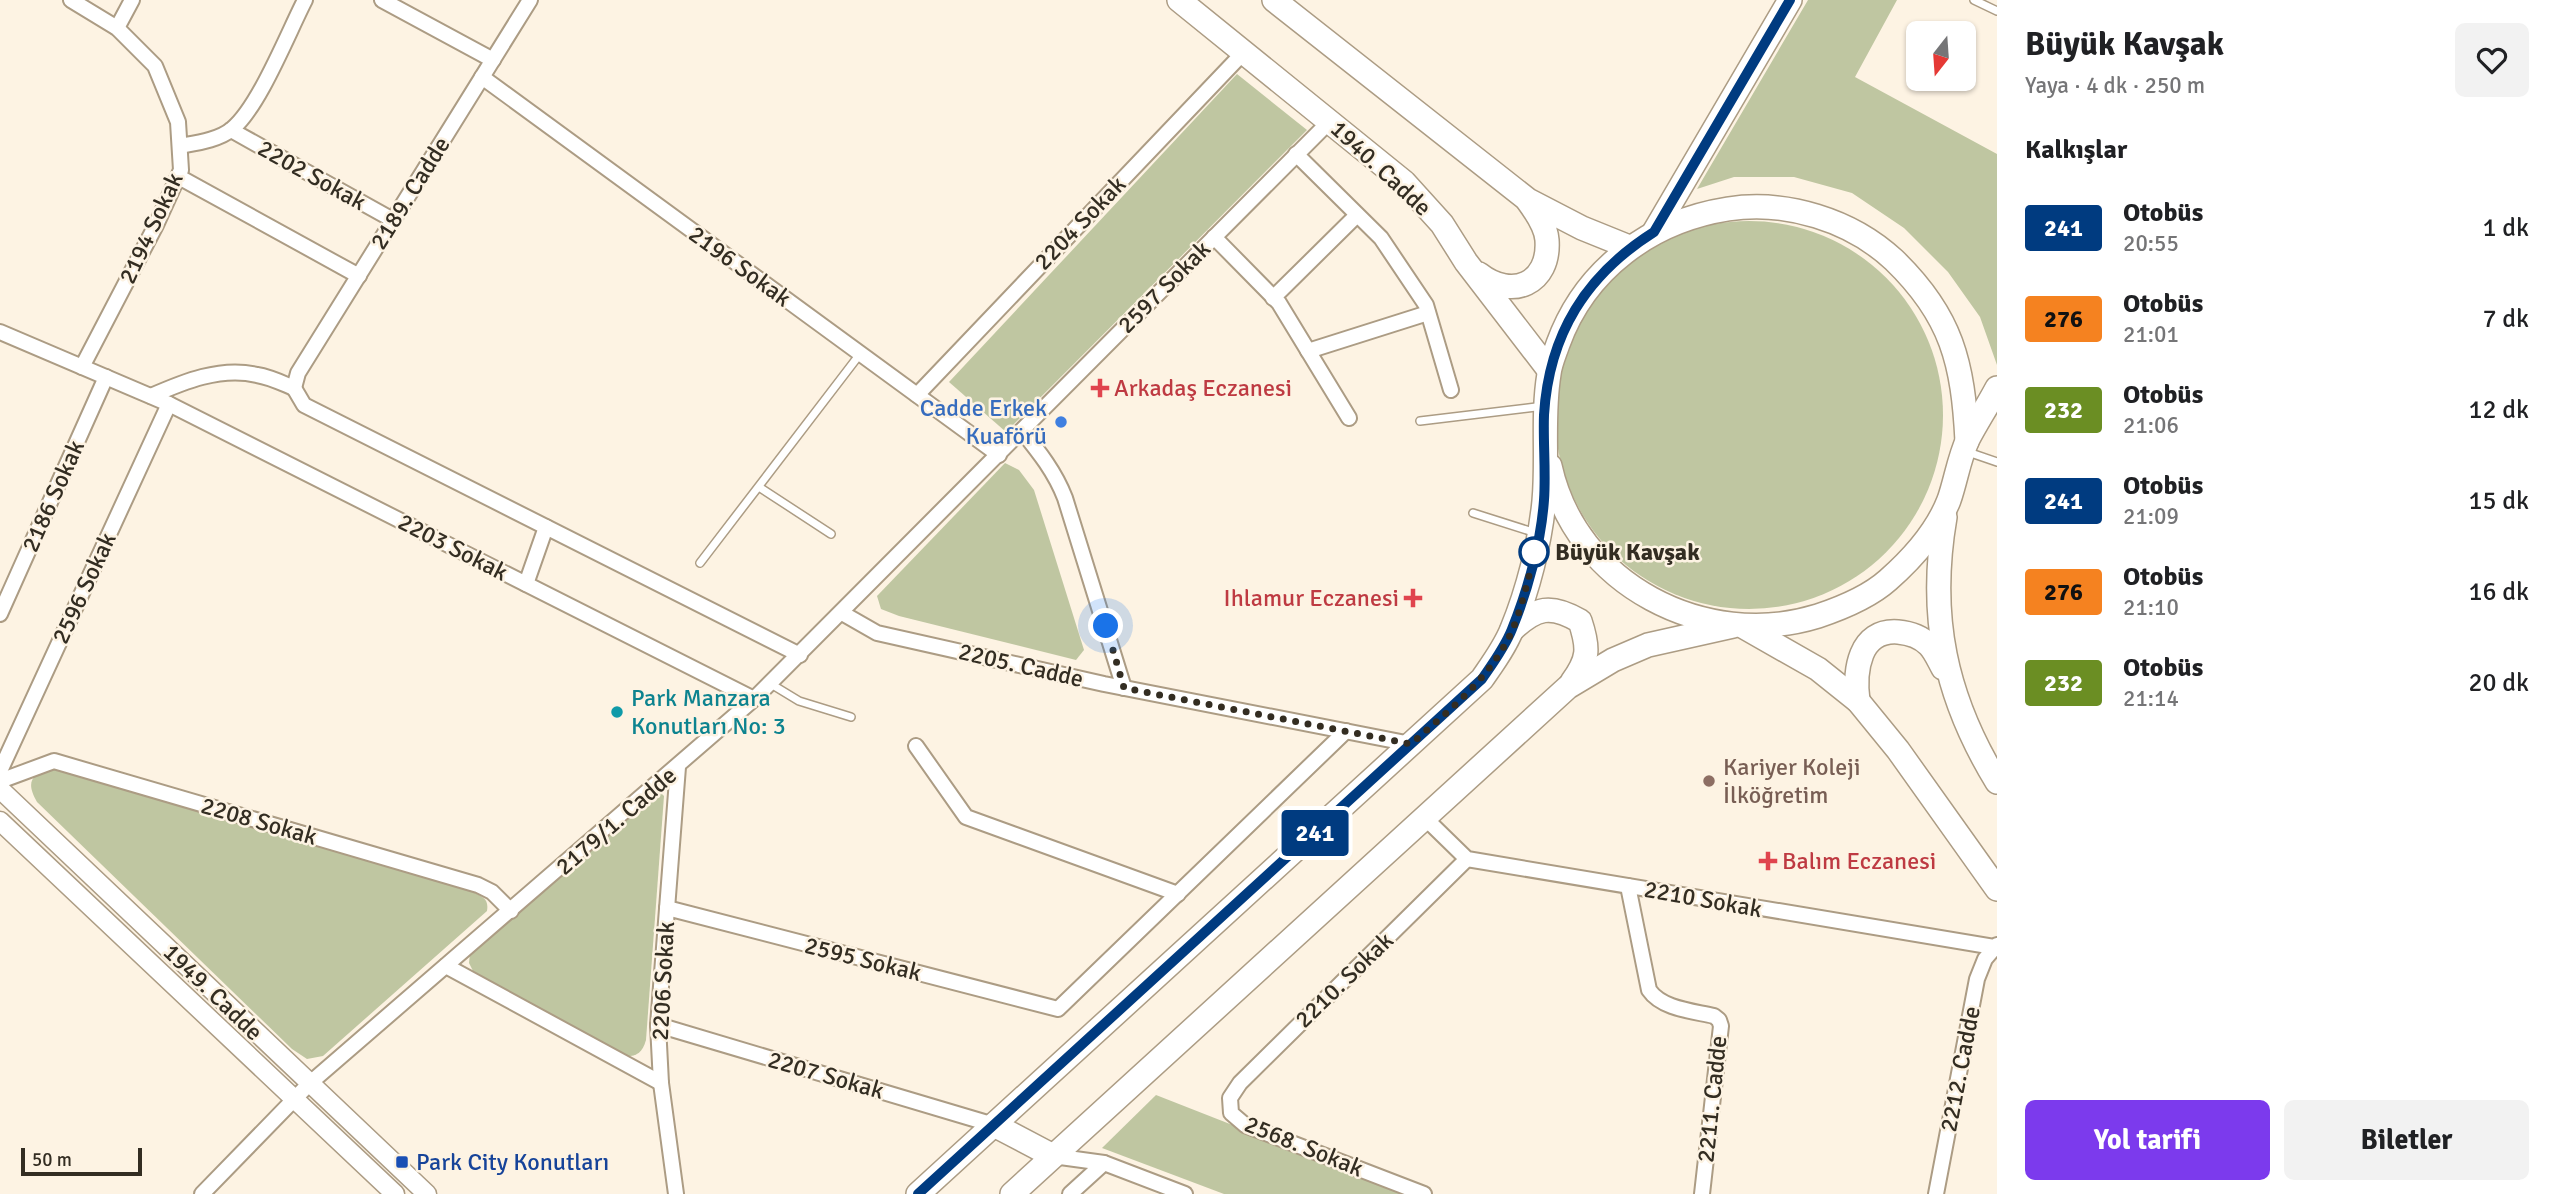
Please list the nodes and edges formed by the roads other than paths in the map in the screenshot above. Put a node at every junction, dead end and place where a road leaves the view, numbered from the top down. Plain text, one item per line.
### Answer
1 (71, 0) edge
2 (132, 0) edge
3 (305, 0) edge
4 (382, 0) edge
5 (530, 0) edge
6 (1179, 0) edge
7 (1274, 0) edge
8 (1790, 0) edge
9 (1974, 0) edge
10 (1997, 11) edge
11 (117, 28) junction
12 (1244, 52) junction
13 (493, 60) junction
14 (482, 77) junction
15 (1331, 121) junction
16 (231, 130) junction
17 (180, 146) junction
18 (1296, 154) junction
19 (179, 177) junction
20 (1528, 200) junction
21 (1357, 215) junction
22 (393, 220) junction
23 (1654, 232) junction
24 (1214, 237) junction
25 (1629, 247) junction
26 (1466, 262) junction
27 (359, 276) junction
28 (1273, 298) junction
29 (1429, 313) junction
30 (0, 332) edge
31 (1308, 351) junction
32 (860, 353) junction
33 (82, 367) junction
34 (1549, 370) junction
35 (106, 377) junction
36 (294, 388) junction
37 (1997, 388) edge
38 (1451, 390) dead end
39 (916, 395) junction
40 (150, 396) junction
41 (169, 404) junction
42 (1545, 406) junction
43 (1349, 418) dead end
44 (1420, 421) dead end
45 (1022, 431) junction
46 (1546, 443) junction
47 (1966, 446) junction
48 (999, 455) junction
49 (1997, 462) edge
50 (759, 486) junction
51 (1948, 503) junction
52 (1473, 513) dead end
53 (546, 527) junction
54 (831, 534) dead end
55 (1538, 534) junction
56 (700, 563) dead end
57 (526, 584) junction
58 (842, 612) junction
59 (0, 614) edge
60 (1738, 626) junction
61 (1512, 630) junction
62 (800, 655) junction
63 (1949, 677) junction
64 (771, 684) junction
65 (1568, 687) junction
66 (1124, 688) junction
67 (754, 699) junction
68 (1858, 701) junction
69 (851, 717) dead end
70 (1346, 732) junction
71 (1411, 744) junction
72 (916, 746) dead end
73 (678, 767) junction
74 (0, 771) edge
75 (0, 781) edge
76 (1997, 782) edge
77 (0, 789) edge
78 (1424, 818) junction
79 (0, 821) edge
80 (1467, 859) junction
81 (1628, 886) junction
82 (1997, 889) edge
83 (1178, 894) junction
84 (667, 908) junction
85 (511, 911) junction
86 (1996, 946) edge
87 (446, 966) junction
88 (657, 1025) junction
89 (661, 1083) junction
90 (309, 1084) junction
91 (295, 1099) junction
92 (1229, 1105) joint
93 (994, 1125) junction
94 (1053, 1156) junction
95 (1104, 1163) junction
96 (1939, 1193) edge
97 (202, 1194) edge
98 (395, 1194) edge
99 (427, 1194) edge
100 (676, 1194) edge
101 (918, 1194) edge
102 (1012, 1194) edge
103 (1070, 1194) edge
104 (1185, 1194) edge
105 (1424, 1194) edge
106 (1702, 1194) edge

1 - 11 street, 2194 Sokak
2 - 11 street
3 - 16 street
4 - 13 street
5 - 13 street, 2189. Cadde
6 - 12 main road, 1940. Cadde
7 - 20 main road
8 - 23 main road
9 - 10 lane
11 - 17 street, 2194 Sokak
12 - 15 main road, 1940. Cadde
12 - 39 street, 2204 Sokak
13 - 14 street, 2189. Cadde
14 - 22 street, 2189. Cadde
14 - 32 street, 2196 Sokak
15 - 18 street, 2597 Sokak
15 - 26 main road, 1940. Cadde
16 - 17 street
16 - 22 street, 2202 Sokak
17 - 19 street, 2194 Sokak
18 - 21 street
18 - 24 street, 2597 Sokak
19 - 27 street
19 - 33 street, 2194 Sokak
20 - 25 main road
20 - 26 main road
21 - 28 street
21 - 29 street
22 - 27 street, 2189. Cadde
23 - 25 main road
23 - 47 main road
24 - 28 street
24 - 45 street, 2597 Sokak
25 - 34 main road
26 - 34 main road, 1940. Cadde
27 - 36 street, 2189. Cadde
28 - 31 street
29 - 31 street
29 - 38 street
30 - 33 street
31 - 43 street
32 - 39 street, 2196 Sokak
32 - 50 lane
33 - 35 street
34 - 42 main road
35 - 40 street
35 - 59 street, 2186 Sokak
36 - 40 street
36 - 53 street
37 - 47 main road
39 - 48 street, 2196 Sokak
40 - 41 street, 2203 Sokak
41 - 57 street, 2203 Sokak
41 - 74 street, 2596 Sokak
42 - 44 lane
42 - 46 main road
45 - 48 street, 2597 Sokak
45 - 66 street
46 - 55 main road
46 - 60 main road
47 - 49 lane
47 - 51 main road
48 - 58 street, 2179/1. Cadde
50 - 54 lane
50 - 56 lane
51 - 60 main road
51 - 63 main road
52 - 55 lane
53 - 57 street
53 - 62 street
55 - 61 main road
57 - 67 street, 2203 Sokak
58 - 62 street, 2179/1. Cadde
58 - 66 street, 2205. Cadde
60 - 65 main road
60 - 68 main road
61 - 65 main road
61 - 71 main road
62 - 64 street, 2179/1. Cadde
63 - 68 main road
63 - 76 main road
64 - 67 street, 2179/1. Cadde
64 - 69 lane
65 - 78 main road
66 - 70 street, 2205. Cadde
67 - 73 street, 2179/1. Cadde
68 - 82 main road
70 - 71 street, 2205. Cadde
70 - 83 street
71 - 93 main road
72 - 83 street
73 - 84 street, 2206 Sokak
73 - 85 street, 2179/1. Cadde
75 - 85 street, 2208 Sokak
77 - 90 street, 1949. Cadde
78 - 80 street
78 - 94 main road
79 - 91 street, 1949. Cadde
80 - 81 street, 2210 Sokak
80 - 92 street, 2210. Sokak
81 - 86 street, 2210 Sokak
81 - 106 street, 2211. Cadde
83 - 84 street, 2595 Sokak
84 - 88 street, 2206 Sokak
85 - 87 street, 2179/1. Cadde
86 - 96 street, 2212. Cadde
87 - 89 street
87 - 90 street, 2179/1. Cadde
88 - 89 street, 2206 Sokak
88 - 93 street, 2207 Sokak
89 - 100 street, 2206 Sokak
90 - 91 street, 2179/1. Cadde
90 - 99 street, 1949. Cadde
91 - 97 street, 2179/1. Cadde
91 - 98 street, 1949. Cadde
92 - 105 street, 2568. Sokak
93 - 94 main road
93 - 101 main road
94 - 95 street
94 - 102 main road
95 - 103 street
95 - 104 street

